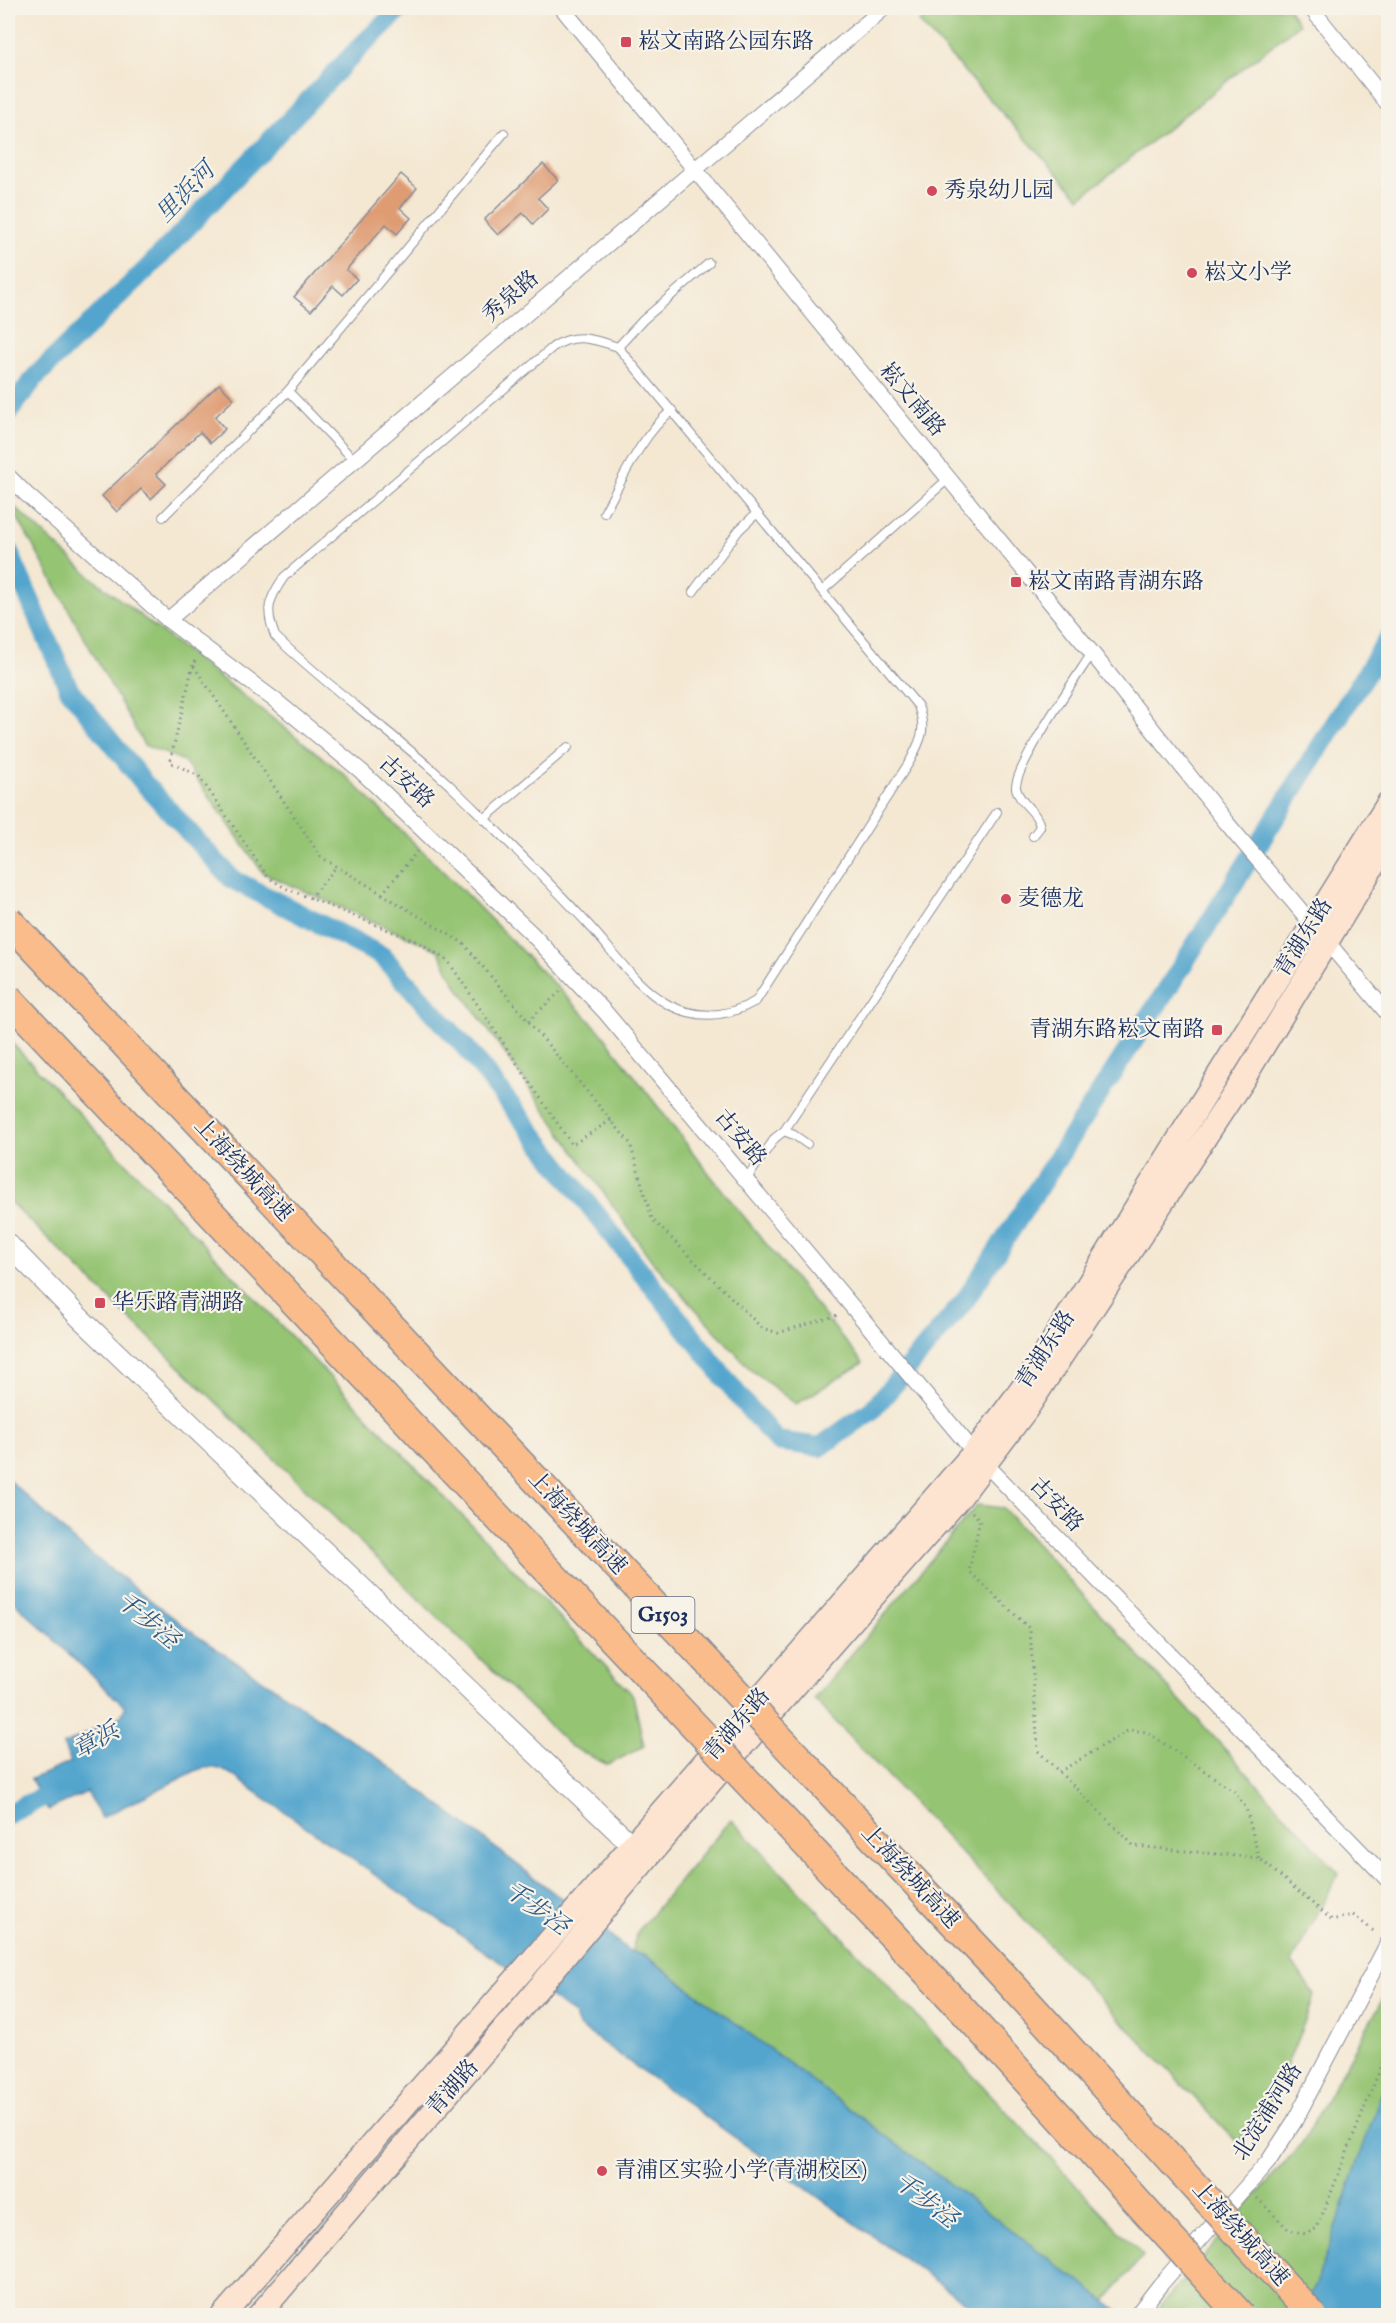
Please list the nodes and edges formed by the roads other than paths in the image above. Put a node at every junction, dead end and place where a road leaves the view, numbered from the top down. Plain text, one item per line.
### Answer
1 (562, 8) edge
2 (884, 8) edge
3 (1311, 8) edge
4 (1383, 87) edge
5 (1389, 104) edge
6 (504, 133) dead end
7 (693, 170) junction
8 (709, 263) dead end
9 (618, 347) junction
10 (288, 392) junction
11 (672, 410) junction
12 (355, 461) junction
13 (8, 476) edge
14 (948, 479) junction
15 (604, 513) dead end
16 (757, 513) junction
17 (163, 517) dead end
18 (822, 591) junction
19 (693, 592) dead end
20 (168, 620) junction
21 (1092, 653) junction
22 (568, 747) dead end
23 (1389, 803) edge
24 (997, 812) dead end
25 (484, 819) junction
26 (1033, 836) dead end
27 (1389, 842) edge
28 (8, 920) edge
29 (1320, 932) junction
30 (8, 998) edge
31 (1389, 1014) edge
32 (784, 1131) junction
33 (807, 1144) dead end
34 (746, 1180) junction
35 (8, 1244) edge
36 (980, 1458) junction
37 (640, 1852) junction
38 (1389, 1880) edge
39 (1388, 1943) edge
40 (222, 2316) edge
41 (258, 2316) edge
42 (1136, 2316) edge
43 (1241, 2316) edge
44 (1313, 2316) edge

1 - 7 street, 崧文南路
2 - 7 street, 秀泉路
3 - 4 street
4 - 5 street
6 - 10 lane
7 - 12 street, 秀泉路
7 - 14 street, 崧文南路
8 - 9 lane
9 - 11 lane
9 - 25 lane
10 - 12 lane
10 - 17 lane
11 - 15 lane
11 - 16 lane
12 - 20 street, 秀泉路
13 - 20 street, 古安路
14 - 18 lane
14 - 21 street, 崧文南路
16 - 18 lane
16 - 19 lane
18 - 25 lane
20 - 34 street, 古安路
21 - 26 lane
21 - 29 street, 崧文南路
22 - 25 lane
23 - 29 main road, 青湖东路
24 - 32 lane
27 - 29 main road, 青湖东路
28 - 44 highway, 上海绕城高速 / G1503, bridge
29 - 31 street, 崧文南路
29 - 36 main road, 青湖东路
30 - 43 highway, G1503, bridge
32 - 33 lane
32 - 34 lane
34 - 36 street, 古安路
35 - 37 street
36 - 37 main road, 青湖东路
36 - 37 main road, 青湖东路
36 - 38 street, 古安路
37 - 40 main road, 青湖路
37 - 41 main road, 青湖路
39 - 42 street, 北淀浦河路

